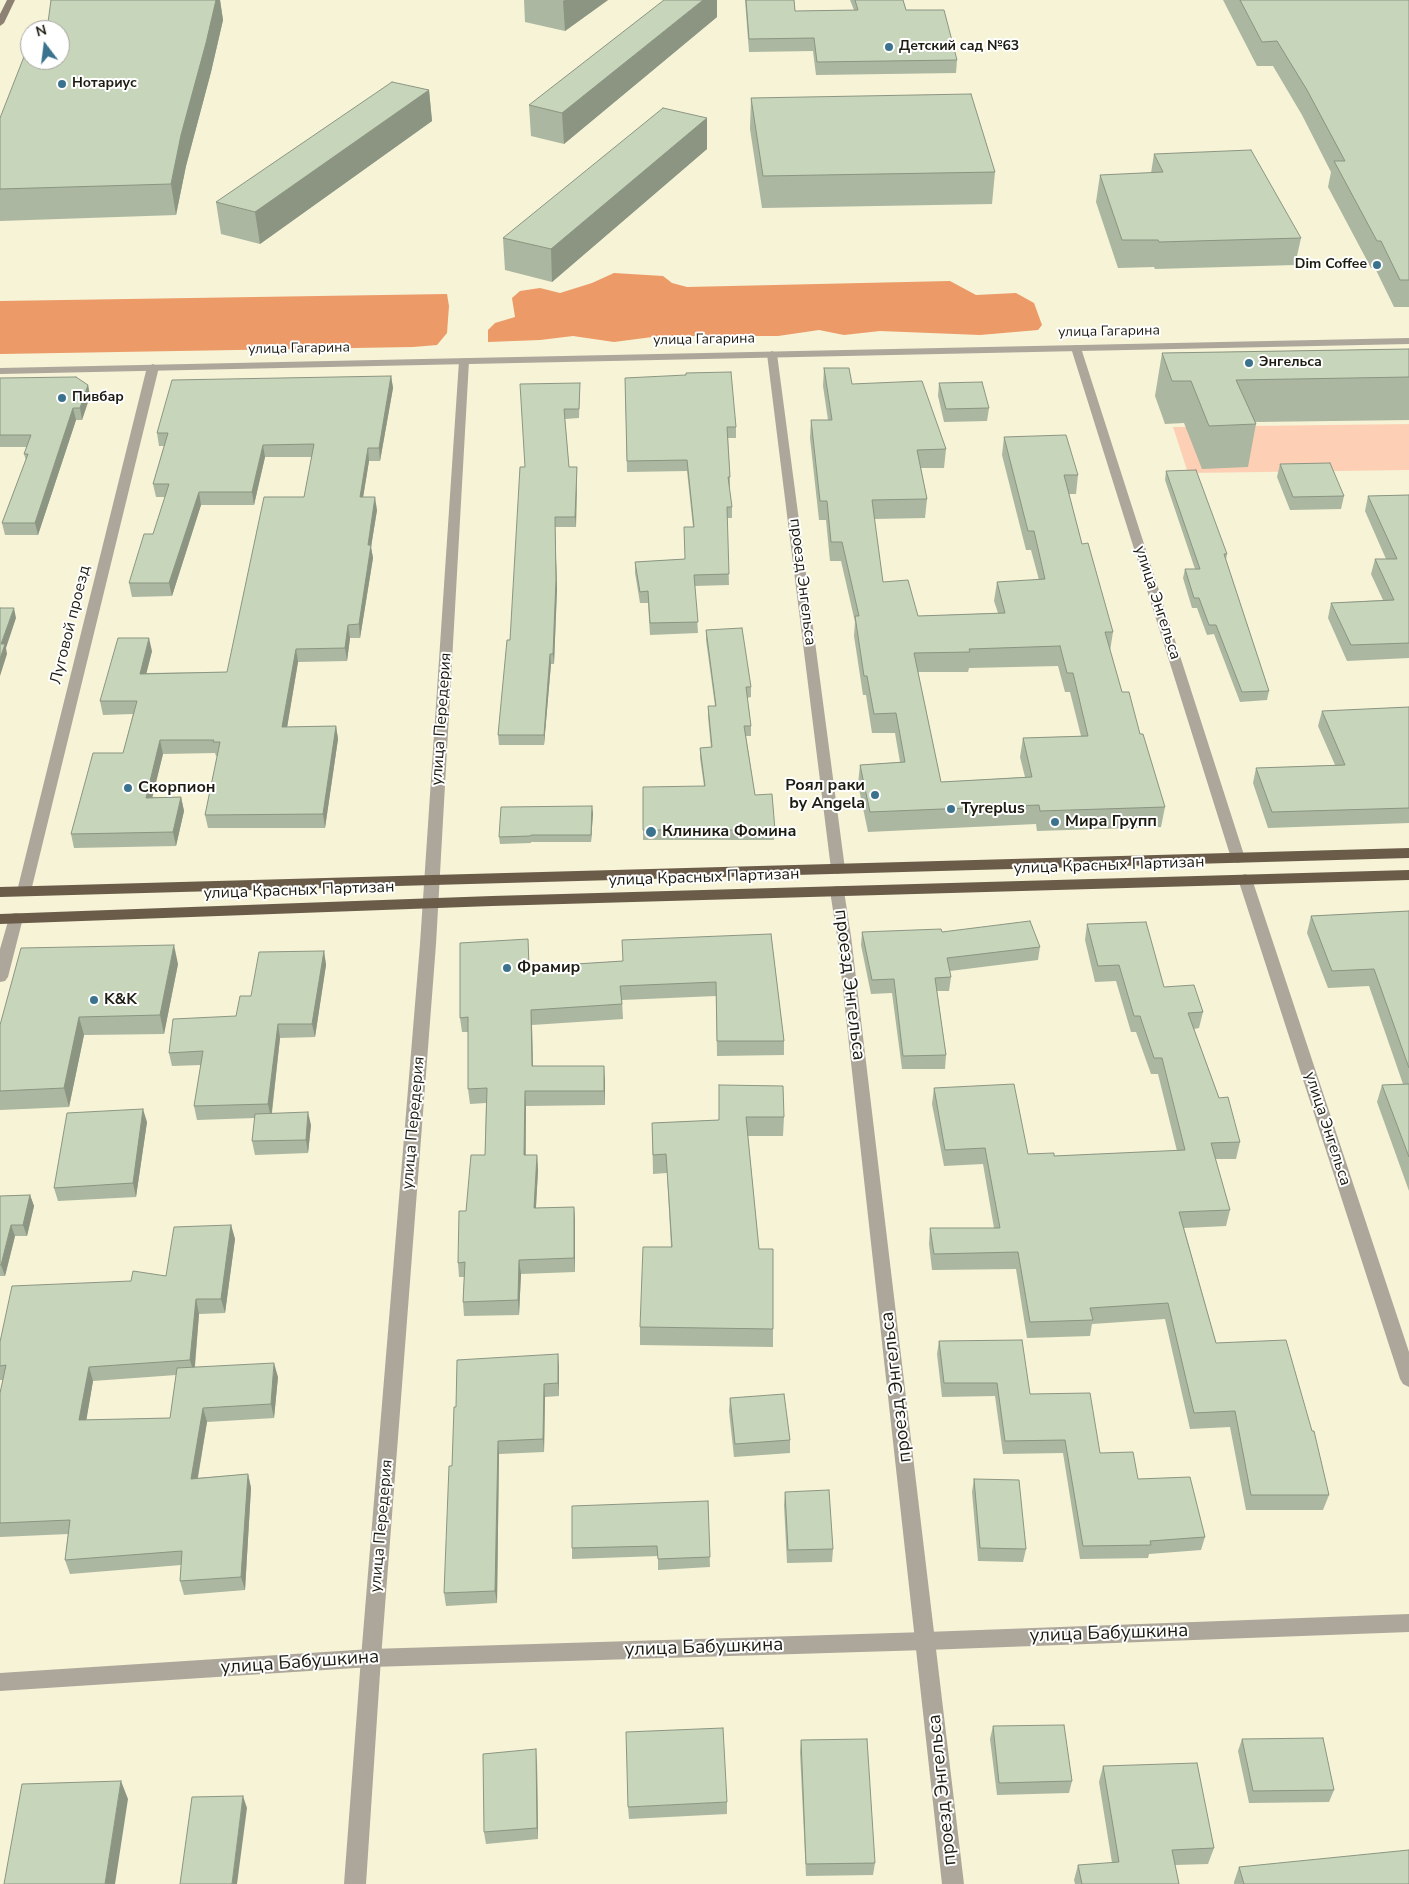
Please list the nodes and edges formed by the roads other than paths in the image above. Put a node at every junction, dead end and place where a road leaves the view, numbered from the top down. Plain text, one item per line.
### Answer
1 (11, 0) edge
2 (0, 23) edge
3 (1409, 341) edge
4 (1076, 348) junction
5 (772, 354) junction
6 (464, 360) junction
7 (153, 367) junction
8 (0, 371) edge
9 (1409, 853) edge
10 (1238, 858) junction
11 (838, 869) junction
12 (1409, 874) edge
13 (432, 880) junction
14 (1245, 880) junction
15 (24, 891) junction
16 (837, 891) junction
17 (0, 892) edge
18 (431, 903) junction
19 (16, 918) junction
20 (0, 919) edge
21 (0, 978) edge
22 (1409, 1379) edge
23 (1409, 1623) edge
24 (926, 1641) junction
25 (371, 1658) junction
26 (0, 1682) edge
27 (355, 1884) edge
28 (953, 1884) edge

1 - 2 main road
3 - 4 street, улица Гагарина
4 - 5 street, улица Гагарина
4 - 10 street, улица Энгельса
5 - 6 street, улица Гагарина
5 - 11 street, проезд Энгельса
6 - 7 street, улица Гагарина
6 - 13 street, улица Передерия
7 - 8 street, улица Гагарина
7 - 15 street, Луговой проезд
9 - 10 highway, улица Красных Партизан
10 - 11 highway, улица Красных Партизан
11 - 13 highway, улица Красных Партизан
12 - 14 highway, улица Красных Партизан
13 - 15 highway, улица Красных Партизан
13 - 18 street, улица Передерия
14 - 16 highway, улица Красных Партизан
14 - 22 street, улица Энгельса
15 - 17 highway, улица Красных Партизан
16 - 18 highway, улица Красных Партизан
16 - 24 street, проезд Энгельса
18 - 19 highway, улица Красных Партизан
18 - 25 street, улица Передерия
19 - 20 highway, улица Красных Партизан
19 - 21 street
23 - 24 street, улица Бабушкина
24 - 25 street, улица Бабушкина
24 - 28 street, проезд Энгельса
25 - 26 street, улица Бабушкина
25 - 27 street, улица Передерия

